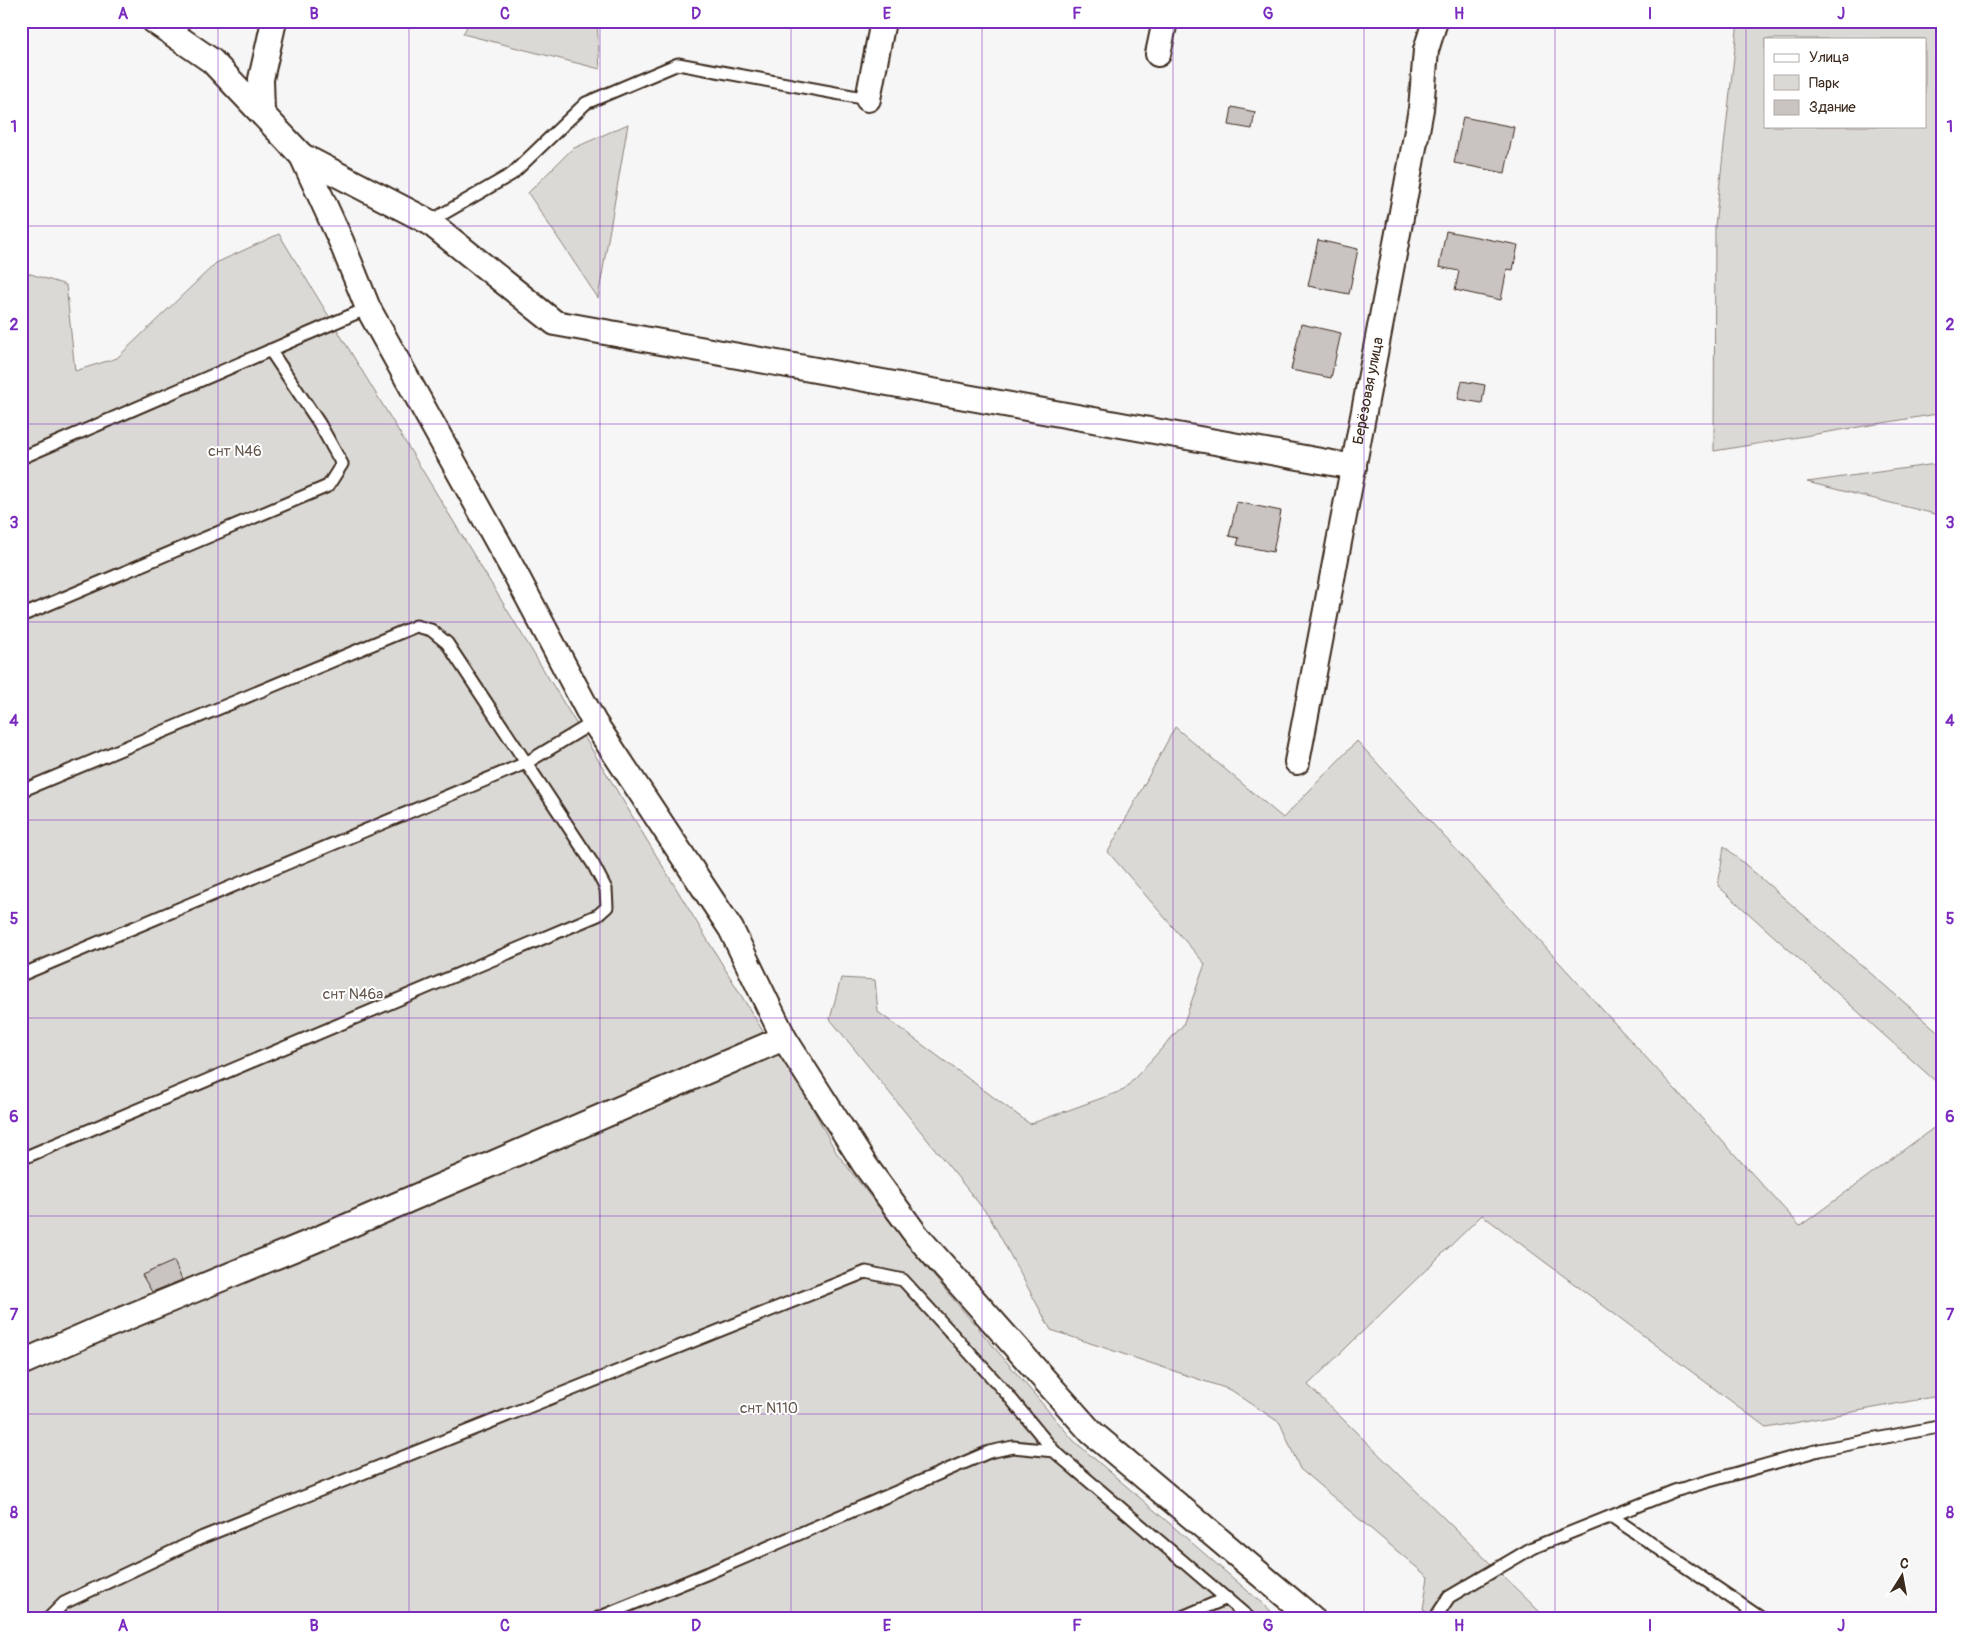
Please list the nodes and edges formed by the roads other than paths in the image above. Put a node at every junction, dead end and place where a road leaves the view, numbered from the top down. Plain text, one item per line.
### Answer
1 (154, 21) edge
2 (274, 21) edge
3 (883, 21) edge
4 (1165, 21) edge
5 (1435, 21) edge
6 (1158, 54) dead end
7 (868, 99) joint
8 (262, 112) junction
9 (302, 156) junction
10 (429, 222) junction
11 (368, 308) junction
12 (270, 350) junction
13 (21, 458) edge
14 (1354, 467) junction
15 (21, 616) edge
16 (594, 722) junction
17 (1298, 762) dead end
18 (526, 763) junction
19 (21, 791) edge
20 (21, 975) edge
21 (784, 1038) junction
22 (21, 1159) edge
23 (21, 1363) edge
24 (1943, 1426) edge
25 (1054, 1451) junction
26 (1611, 1516) junction
27 (1227, 1598) junction
28 (49, 1618) edge
29 (598, 1618) edge
30 (1180, 1618) edge
31 (1250, 1618) edge
32 (1312, 1618) edge
33 (1435, 1618) edge
34 (1761, 1618) edge

1 - 8 street
2 - 8 street
3 - 7 street
4 - 6 street
5 - 14 street, Берёзовая улица
7 - 10 lane
8 - 9 street
9 - 10 street
9 - 11 street
10 - 14 street
11 - 12 lane
11 - 16 street
12 - 13 lane
12 - 15 lane
14 - 17 street, Берёзовая улица
16 - 18 lane
16 - 21 street
18 - 19 lane
18 - 20 lane
18 - 22 lane
21 - 23 street
21 - 32 street
24 - 26 lane
25 - 27 lane
25 - 28 lane
25 - 29 lane
26 - 33 lane
26 - 34 lane
27 - 30 lane
27 - 31 lane

